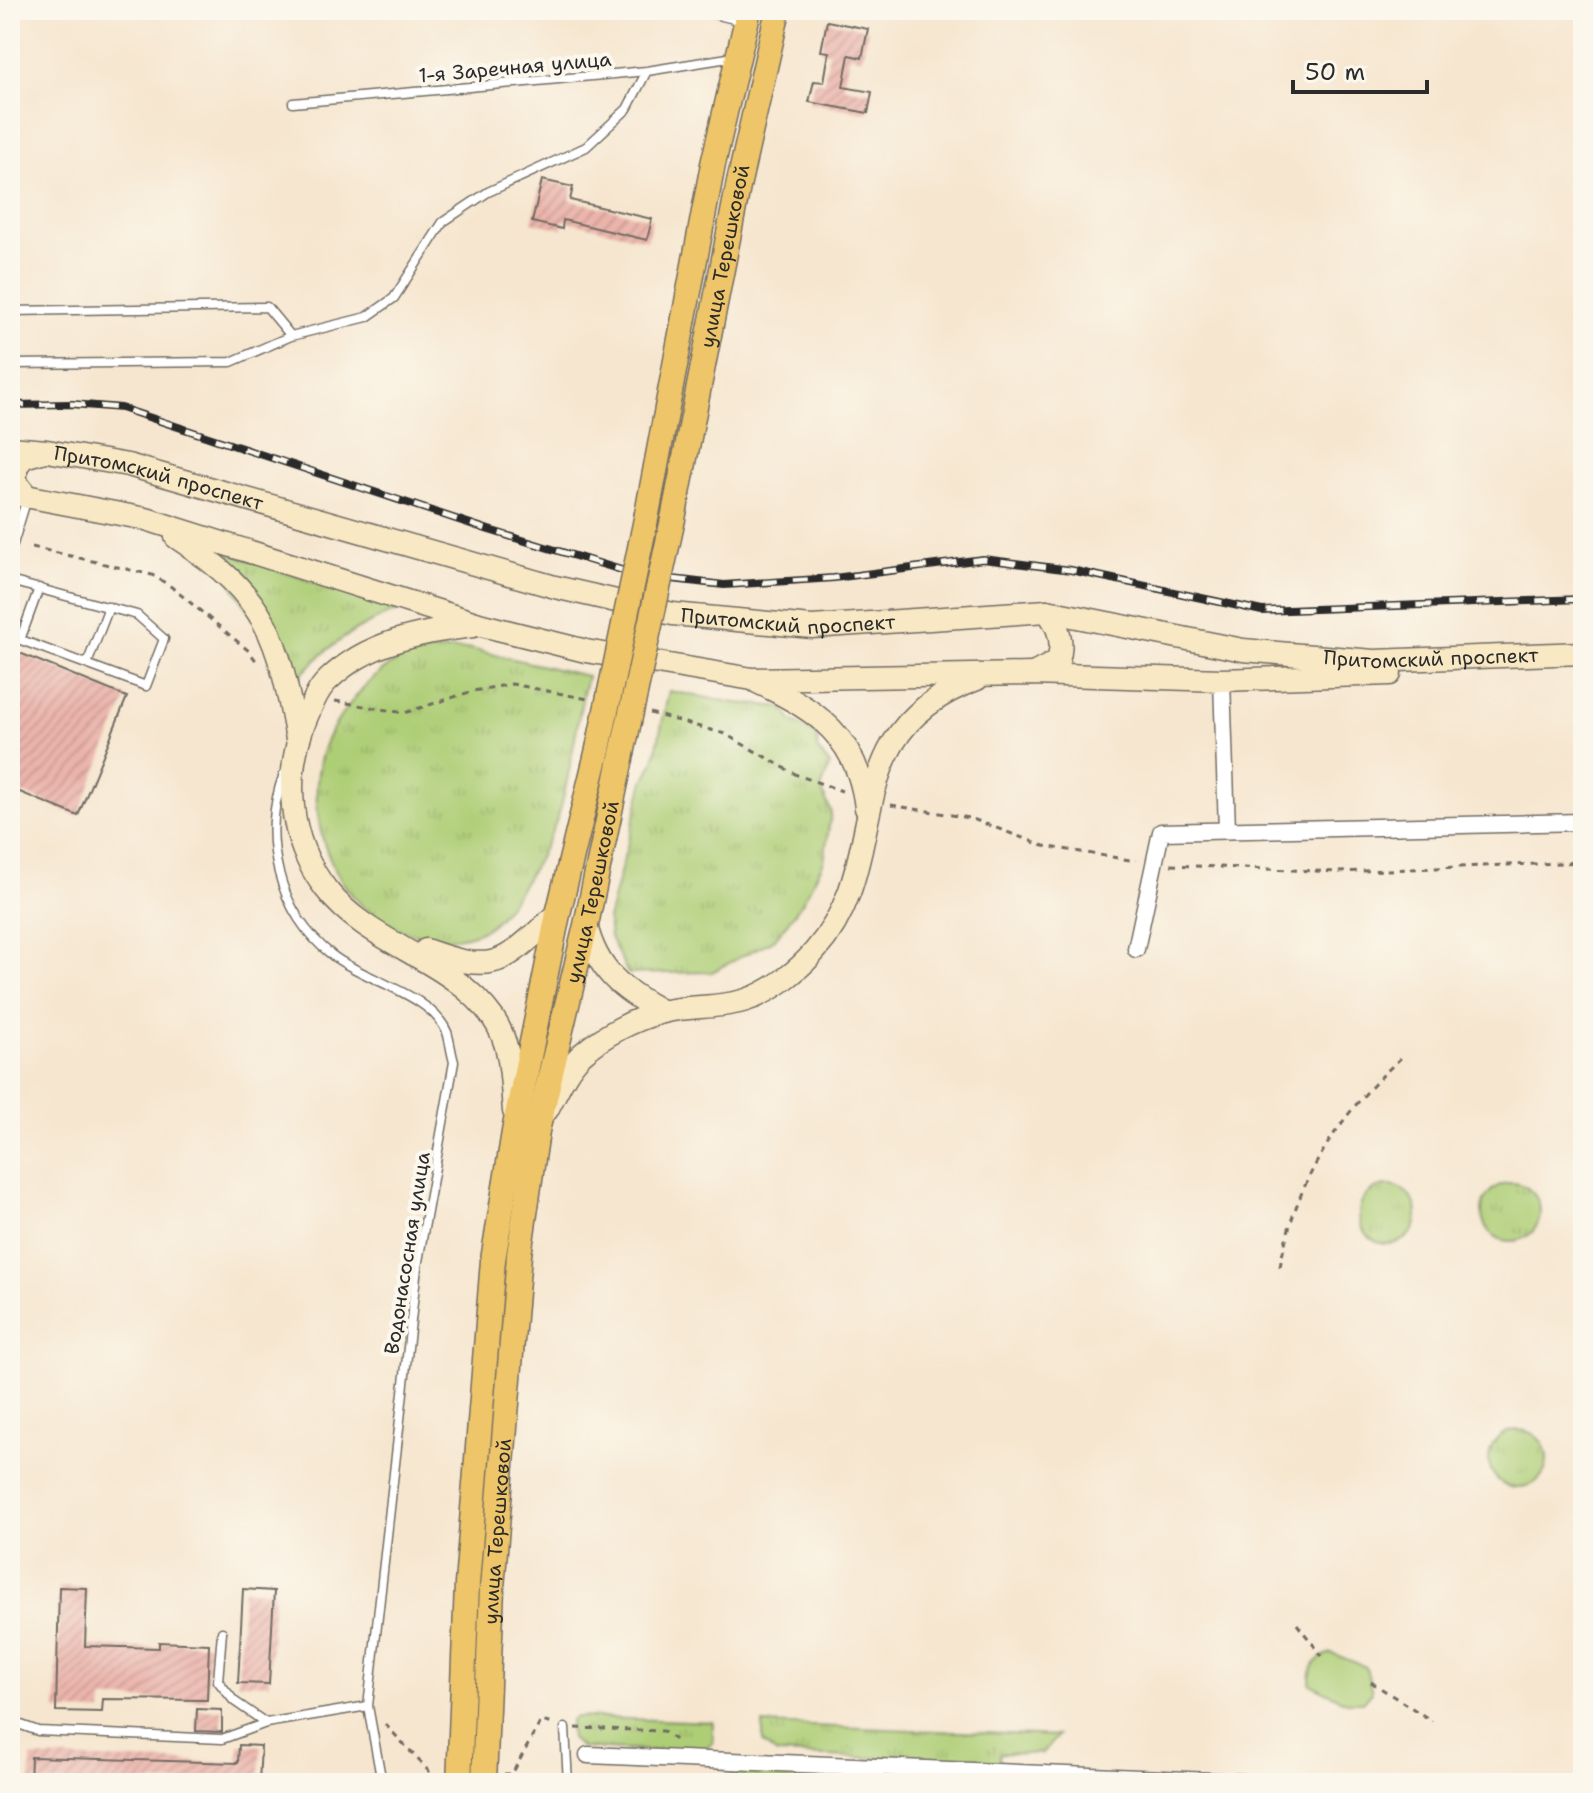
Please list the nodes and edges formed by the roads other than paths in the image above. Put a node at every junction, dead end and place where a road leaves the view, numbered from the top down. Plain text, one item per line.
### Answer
1 (698, 10) edge
2 (778, 10) edge
3 (748, 16) edge
4 (739, 56) junction
5 (647, 71) junction
6 (293, 103) dead end
7 (10, 311) edge
8 (291, 336) junction
9 (10, 364) edge
10 (10, 448) edge
11 (47, 451) junction
12 (19, 495) edge
13 (146, 519) junction
14 (10, 554) edge
15 (10, 581) edge
16 (39, 588) junction
17 (109, 607) junction
18 (1047, 611) junction
19 (482, 625) junction
20 (10, 636) edge
21 (20, 640) junction
22 (1583, 653) edge
23 (87, 664) junction
24 (1583, 668) edge
25 (1032, 674) junction
26 (990, 675) junction
27 (752, 679) junction
28 (1222, 680) junction
29 (297, 739) junction
30 (876, 809) junction
31 (1583, 822) edge
32 (1227, 830) junction
33 (558, 914) junction
34 (586, 925) junction
35 (383, 935) junction
36 (1136, 949) dead end
37 (663, 1012) junction
38 (526, 1128) junction
39 (222, 1632) dead end
40 (368, 1706) junction
41 (10, 1721) edge
42 (266, 1723) junction
43 (565, 1728) dead end
44 (588, 1755) dead end
45 (494, 1778) edge
46 (382, 1783) edge
47 (459, 1783) edge
48 (568, 1783) edge
49 (1260, 1783) edge

1 - 3 lane
2 - 34 main road, улица Терешковой, bridge
3 - 4 main road, улица Терешковой
4 - 5 lane, 1-я Заречная улица
4 - 33 main road, улица Терешковой, bridge
5 - 6 lane, 1-я Заречная улица
5 - 8 lane
7 - 8 lane
8 - 9 lane
10 - 11 main road, Притомский проспект
11 - 12 main road
11 - 18 main road, Притомский проспект
12 - 13 main road, Притомский проспект
12 - 14 lane
13 - 19 main road, Притомский проспект
13 - 29 main road
15 - 16 lane
16 - 17 lane
16 - 21 lane
17 - 23 lane
17 - 23 lane
18 - 22 main road, Притомский проспект
18 - 25 main road
19 - 27 main road, Притомский проспект
19 - 29 main road
20 - 21 lane
21 - 23 lane
24 - 28 main road, Притомский проспект
25 - 26 main road, Притомский проспект
25 - 28 main road, Притомский проспект
26 - 27 main road, Притомский проспект
26 - 30 main road
27 - 30 main road
28 - 32 street
29 - 35 main road
29 - 40 lane, Водонасосная улица
30 - 37 main road
31 - 32 street
32 - 36 street
33 - 35 main road
33 - 38 main road, улица Терешковой
34 - 37 main road
34 - 38 main road, улица Терешковой
35 - 38 main road
37 - 38 main road
38 - 45 main road, улица Терешковой
38 - 47 main road, улица Терешковой
39 - 42 lane
40 - 42 lane
40 - 46 lane, Водонасосная улица
41 - 42 lane
43 - 48 lane
44 - 49 street

